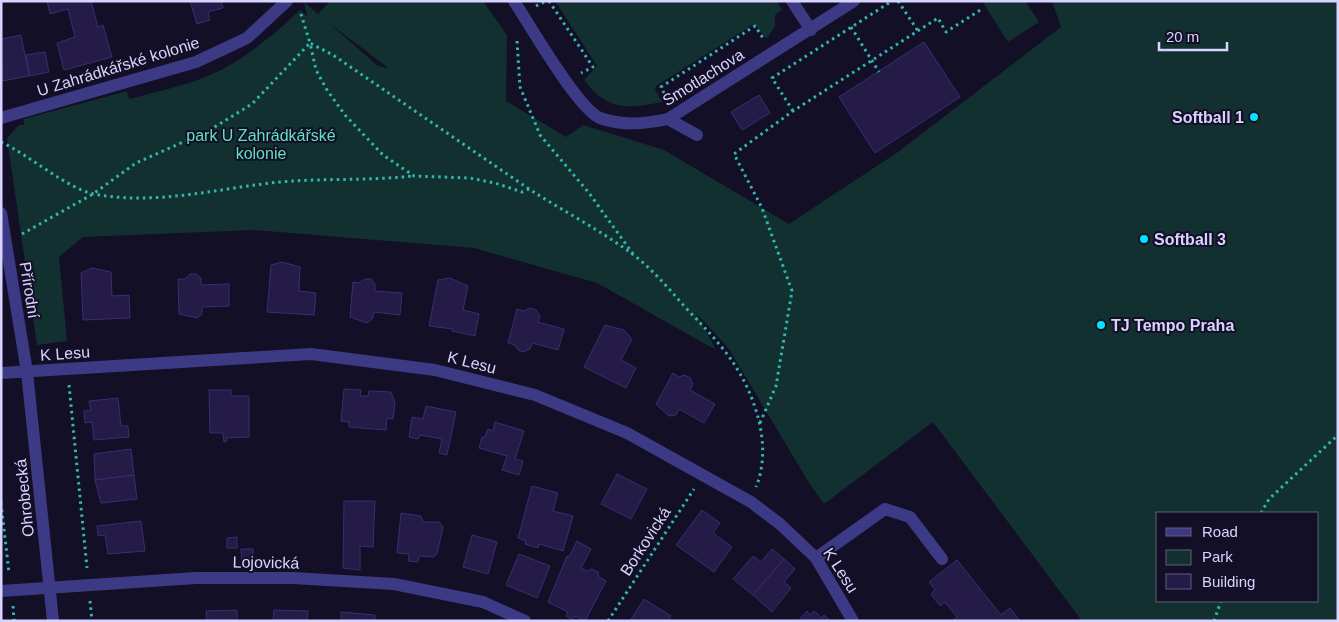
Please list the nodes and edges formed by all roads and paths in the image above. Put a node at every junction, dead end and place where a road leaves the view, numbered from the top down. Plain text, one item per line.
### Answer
1 (287, 1) edge
2 (514, 1) edge
3 (550, 1) edge
4 (792, 1) edge
5 (854, 1) edge
6 (892, 1) edge
7 (898, 1) edge
8 (982, 9) dead end
9 (300, 10) dead end
10 (524, 16) junction
11 (851, 27) junction
12 (811, 30) junction
13 (918, 31) junction
14 (310, 43) junction
15 (766, 44) dead end
16 (872, 61) junction
17 (879, 72) dead end
18 (578, 75) dead end
19 (670, 104) dead end
20 (793, 111) junction
21 (1, 118) edge
22 (668, 119) junction
23 (697, 135) dead end
24 (1, 142) edge
25 (414, 176) junction
26 (529, 189) junction
27 (93, 194) junction
28 (1, 214) edge
29 (5, 238) junction
30 (634, 255) junction
31 (68, 370) junction
32 (27, 372) junction
33 (1, 373) edge
34 (760, 424) junction
35 (1338, 435) edge
36 (703, 474) junction
37 (751, 502) junction
38 (1, 503) edge
39 (1262, 512) edge
40 (816, 558) junction
41 (942, 559) dead end
42 (88, 586) junction
43 (49, 588) junction
44 (6, 591) edge
45 (1220, 602) edge
46 (14, 621) edge
47 (53, 621) edge
48 (92, 621) edge
49 (525, 621) edge
50 (608, 621) edge
51 (854, 621) edge
52 (1214, 621) edge

1 - 21 street, U Zahrádkářské kolonie
2 - 10 street, Smotlachova
3 - 18 path
4 - 12 street
5 - 12 street, Smotlachova
6 - 11 path
7 - 13 path
8 - 13 path
9 - 14 path
10 - 22 street, Smotlachova
10 - 30 path
11 - 16 path
11 - 20 path
12 - 22 street, Smotlachova
13 - 16 path
14 - 25 path
14 - 26 path
14 - 27 path
15 - 19 path
16 - 17 path
16 - 20 path
20 - 34 path
22 - 23 street
24 - 27 path
25 - 26 path
25 - 27 path
26 - 30 path
27 - 29 path
28 - 29 street, Přírodní
29 - 32 street, Přírodní
30 - 34 path
31 - 32 street, K Lesu
31 - 36 street, K Lesu
31 - 42 path
32 - 33 street, K Lesu
32 - 43 street, Ohrobecká
34 - 37 path
35 - 39 path
36 - 37 street, K Lesu
36 - 50 path, Borkovická
37 - 40 street, K Lesu
38 - 44 path
40 - 41 street
40 - 51 street, K Lesu
42 - 43 street, Lojovická
42 - 48 path
42 - 49 street, Lojovická
43 - 44 street, Lojovická
43 - 47 street, Ohrobecká
44 - 46 path
45 - 52 path

